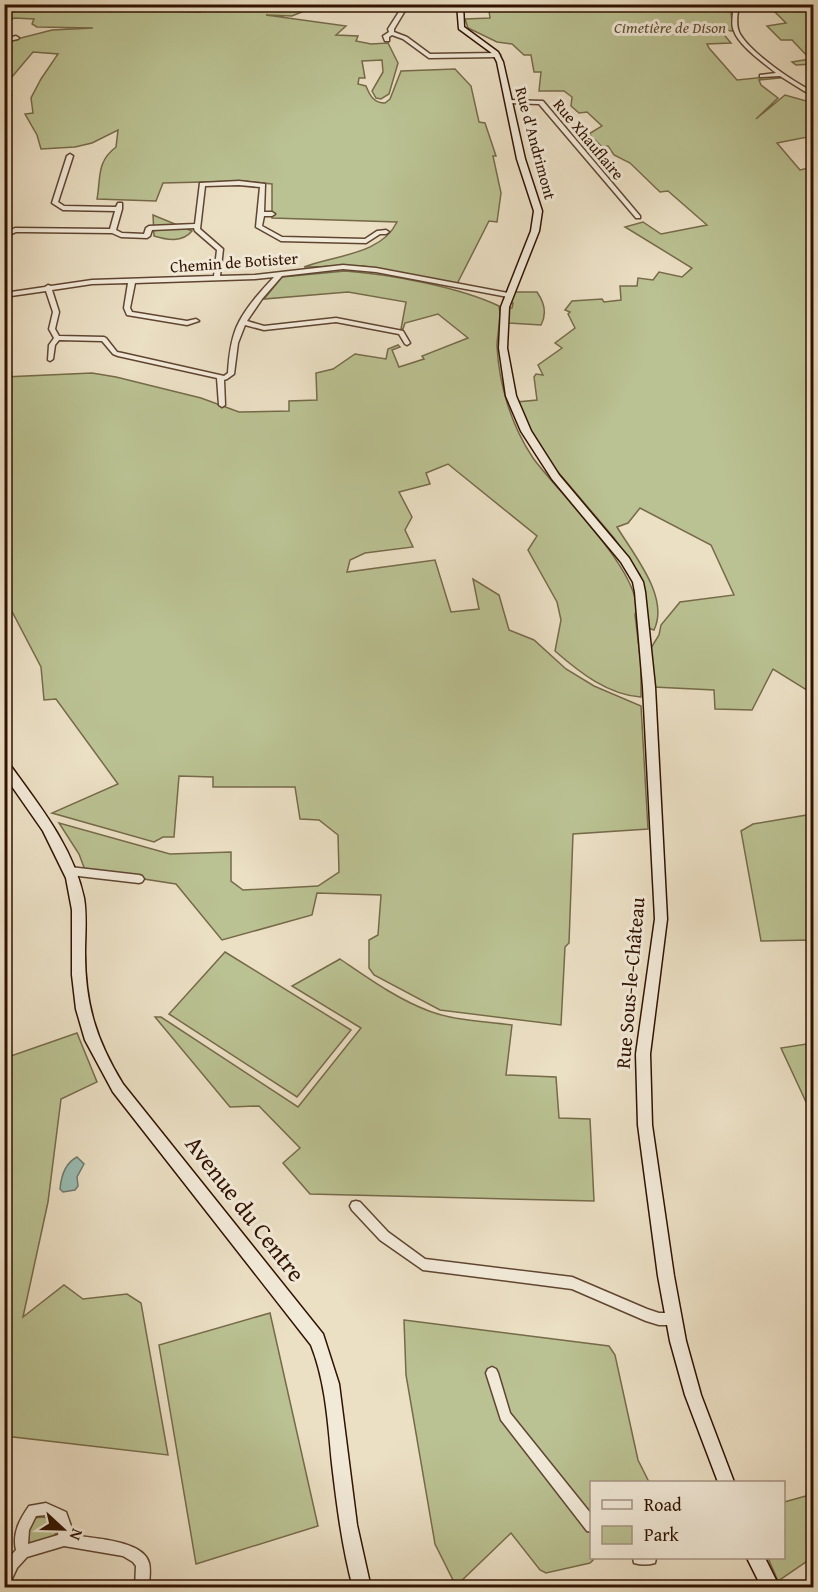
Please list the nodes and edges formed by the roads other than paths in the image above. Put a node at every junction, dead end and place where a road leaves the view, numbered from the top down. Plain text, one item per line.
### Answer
1 (407, 4) edge
2 (460, 4) edge
3 (713, 4) edge
4 (748, 4) edge
5 (736, 10) junction
6 (392, 33) junction
7 (16, 38) dead end
8 (387, 40) dead end
9 (4, 41) edge
10 (497, 55) junction
11 (781, 74) junction
12 (762, 76) dead end
13 (5, 92) edge
14 (813, 94) edge
15 (509, 101) junction
16 (4, 108) edge
17 (70, 156) dead end
18 (261, 214) junction
19 (272, 214) dead end
20 (638, 217) dead end
21 (198, 226) junction
22 (113, 231) junction
23 (387, 232) dead end
24 (4, 235) edge
25 (279, 275) junction
26 (217, 278) junction
27 (132, 281) junction
28 (48, 287) junction
29 (4, 295) edge
30 (507, 299) junction
31 (196, 321) dead end
32 (242, 322) junction
33 (57, 338) junction
34 (407, 343) dead end
35 (50, 359) dead end
36 (220, 378) junction
37 (222, 405) dead end
38 (516, 410) joint
39 (4, 765) edge
40 (9, 780) edge
41 (70, 871) junction
42 (139, 879) dead end
43 (356, 1206) dead end
44 (673, 1319) junction
45 (492, 1373) dead end
46 (726, 1481) edge
47 (590, 1525) edge
48 (64, 1540) junction
49 (22, 1552) junction
50 (757, 1559) edge
51 (4, 1580) edge
52 (142, 1587) edge
53 (362, 1587) edge
54 (771, 1587) edge

1 - 6 street
2 - 10 street
3 - 5 street
4 - 5 street
5 - 11 street
6 - 8 street
6 - 10 street
7 - 9 street
10 - 15 street, Rue d'Andrimont
11 - 12 street
11 - 14 street
13 - 16 street
15 - 20 street, Rue Xhauflaire
15 - 30 street, Rue d'Andrimont
17 - 22 street
18 - 19 street
18 - 21 street
18 - 23 street
21 - 22 street
21 - 26 street
22 - 24 street
25 - 26 street, Chemin de Botister
25 - 30 street, Chemin de Botister
25 - 32 street
26 - 27 street, Chemin de Botister
27 - 28 street, Chemin de Botister
27 - 31 street
28 - 29 street, Chemin de Botister
28 - 33 street
30 - 38 street, Rue d'Andrimont
32 - 34 street
32 - 36 street
33 - 35 street
33 - 36 street
36 - 37 street
38 - 44 street, Rue Sous-le-Château
39 - 40 street, Avenue du Centre
40 - 41 street, Avenue du Centre
41 - 42 street
41 - 53 street, Avenue du Centre
43 - 44 street
44 - 46 street, Rue Sous-le-Château
45 - 47 street
48 - 49 street
48 - 49 street
48 - 52 street
49 - 51 street
50 - 54 street

